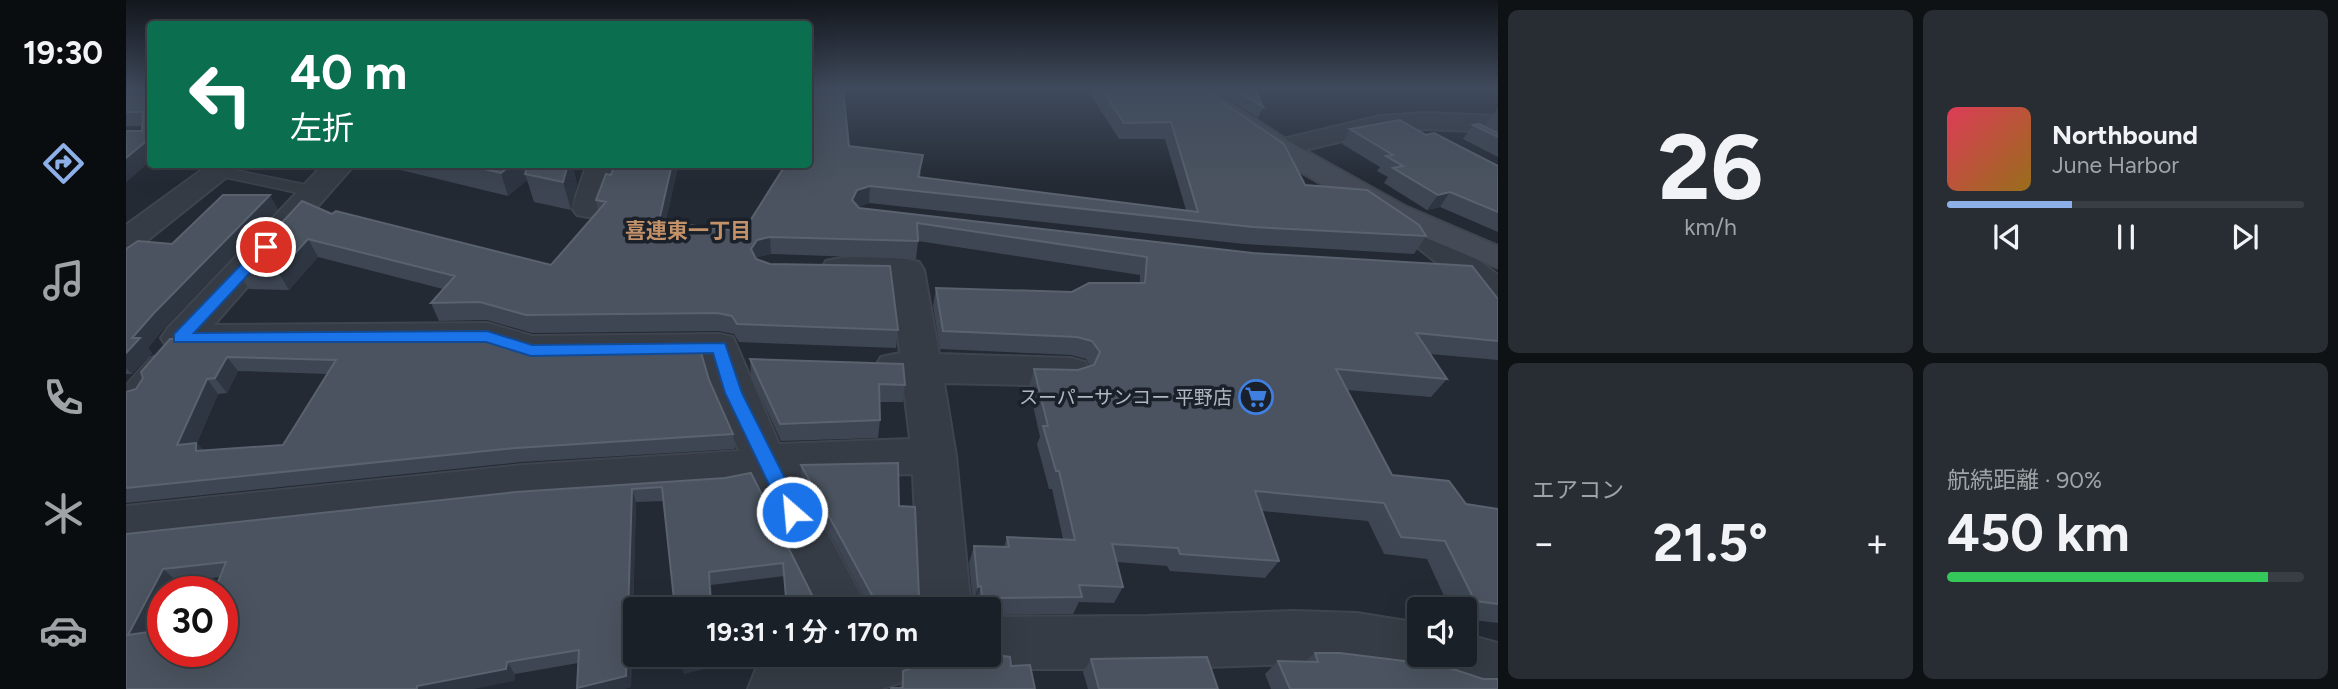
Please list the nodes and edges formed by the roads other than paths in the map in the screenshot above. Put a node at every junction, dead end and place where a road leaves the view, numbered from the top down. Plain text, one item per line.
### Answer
1 (1240, 121) edge
2 (1405, 122) junction
3 (1498, 124) edge
4 (1452, 147) edge
5 (1280, 148) junction
6 (183, 168) edge
7 (224, 168) edge
8 (338, 168) edge
9 (601, 168) edge
10 (317, 192) junction
11 (126, 208) edge
12 (588, 208) dead end
13 (1394, 213) joint
14 (126, 241) edge
15 (1484, 265) edge
16 (812, 268) edge
17 (1415, 270) edge
18 (910, 291) junction
19 (949, 292) edge
20 (1498, 293) edge
21 (180, 338) junction
22 (855, 365) edge
23 (921, 368) junction
24 (1071, 372) edge
25 (128, 394) edge
26 (934, 456) junction
27 (767, 464) junction
28 (126, 527) edge
29 (836, 597) edge
30 (944, 597) edge
31 (1001, 643) edge
32 (1407, 647) edge
33 (1477, 665) edge
34 (852, 667) edge
35 (1498, 671) edge
36 (776, 689) edge

1 - 5 main road
2 - 3 street
2 - 4 street
2 - 5 street
5 - 13 main road
6 - 11 street
7 - 10 lane
7 - 14 street
8 - 10 street
9 - 12 street
10 - 21 street
13 - 15 street
15 - 17 street
15 - 20 street
16 - 18 street
18 - 19 street
18 - 23 street
21 - 25 lane
21 - 27 street
22 - 23 street
23 - 24 street
23 - 26 street
26 - 27 street
26 - 30 street
27 - 28 street
27 - 29 street
31 - 32 street
33 - 35 street
34 - 36 street

